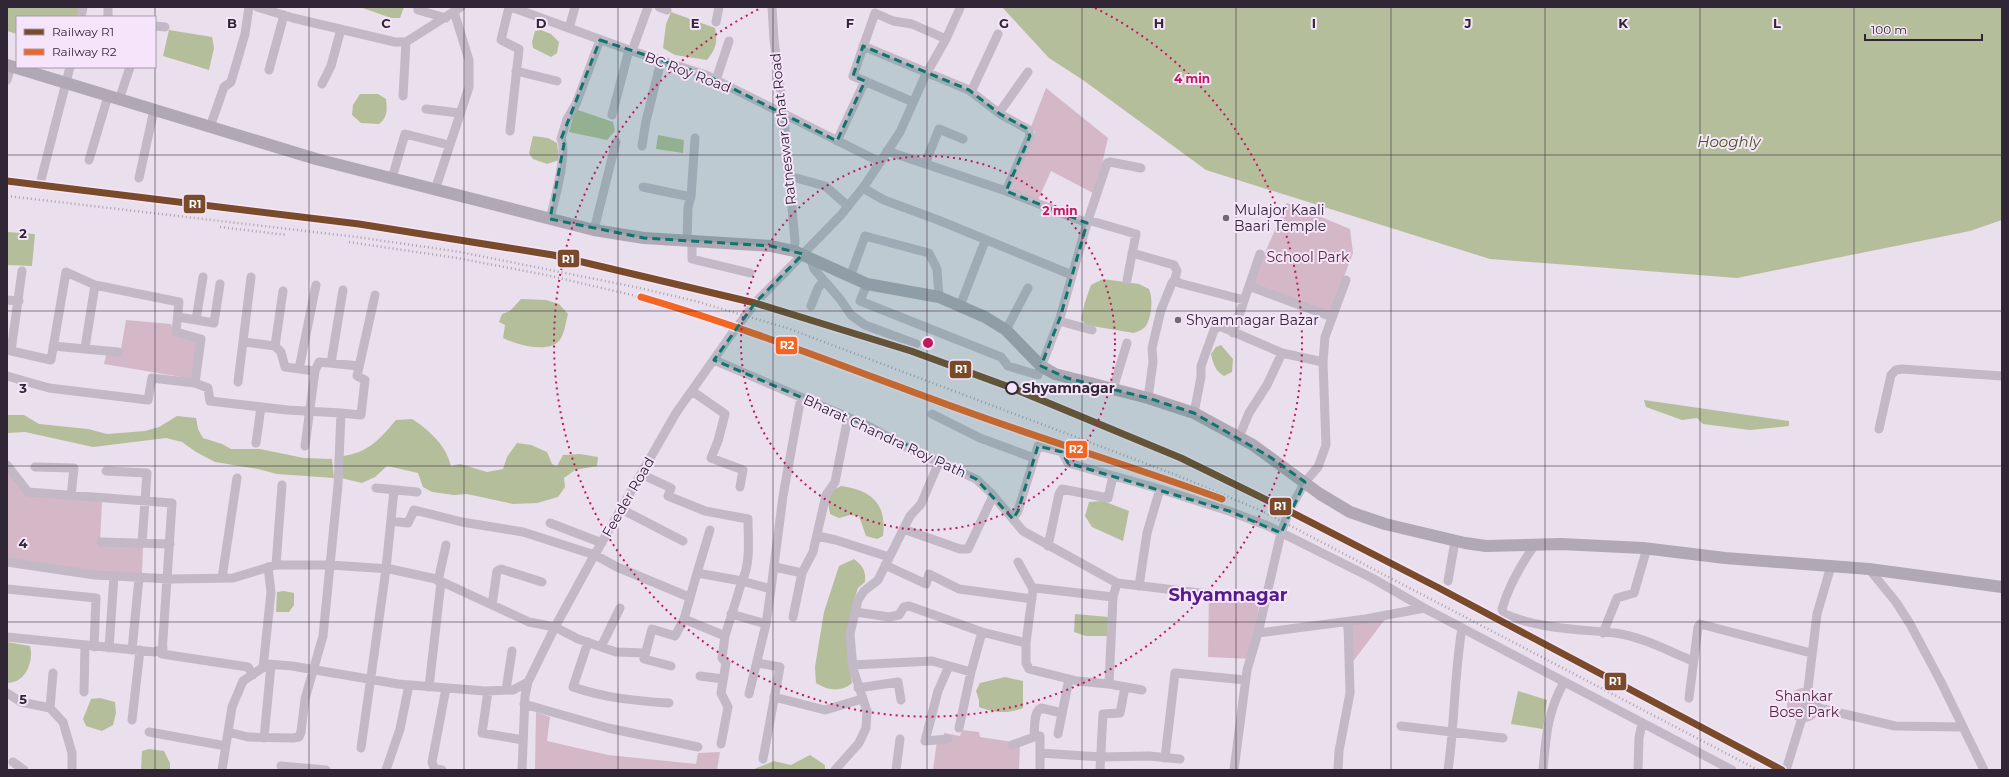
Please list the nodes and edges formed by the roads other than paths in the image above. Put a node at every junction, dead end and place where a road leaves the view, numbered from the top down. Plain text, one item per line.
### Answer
1 (249, 7) edge
2 (257, 7) edge
3 (418, 7) edge
4 (510, 7) edge
5 (575, 7) edge
6 (648, 7) edge
7 (718, 7) edge
8 (772, 7) edge
9 (960, 8) dead end
10 (273, 9) edge
11 (882, 11) edge
12 (454, 12) edge
13 (284, 15) junction
14 (716, 22) dead end
15 (156, 26) edge
16 (165, 26) dead end
17 (569, 28) junction
18 (341, 29) junction
19 (998, 34) dead end
20 (946, 39) junction
21 (600, 40) junction
22 (729, 41) dead end
23 (406, 42) junction
24 (863, 46) junction
25 (631, 51) junction
26 (661, 61) junction
27 (9, 66) edge
28 (70, 68) edge
29 (129, 68) edge
30 (269, 70) dead end
31 (516, 71) junction
32 (927, 72) junction
33 (1028, 72) dead end
34 (7, 80) edge
35 (716, 80) junction
36 (557, 81) dead end
37 (865, 81) junction
38 (66, 84) junction
39 (322, 84) dead end
40 (970, 92) junction
41 (403, 96) dead end
42 (113, 98) junction
43 (913, 102) junction
44 (426, 109) dead end
45 (154, 110) junction
46 (459, 113) junction
47 (999, 113) junction
48 (784, 114) junction
49 (612, 115) dead end
50 (210, 127) junction
51 (510, 131) dead end
52 (695, 138) dead end
53 (963, 139) dead end
54 (837, 141) junction
55 (616, 142) dead end
56 (449, 145) junction
57 (642, 146) dead end
58 (888, 151) junction
59 (89, 160) dead end
60 (880, 162) junction
61 (926, 164) junction
62 (1141, 168) dead end
63 (788, 176) junction
64 (138, 178) dead end
65 (392, 178) junction
66 (41, 180) dead end
67 (643, 187) dead end
68 (863, 188) junction
69 (435, 190) junction
70 (1006, 191) junction
71 (691, 197) junction
72 (848, 206) junction
73 (550, 219) junction
74 (1088, 221) junction
75 (594, 230) junction
76 (689, 241) junction
77 (985, 241) junction
78 (1132, 253) junction
79 (1260, 254) dead end
80 (802, 255) junction
81 (22, 271) dead end
82 (750, 273) dead end
83 (1072, 275) junction
84 (203, 277) dead end
85 (251, 277) dead end
86 (850, 277) junction
87 (1127, 280) dead end
88 (1175, 280) junction
89 (1346, 280) dead end
90 (824, 281) junction
91 (220, 284) dead end
92 (867, 284) junction
93 (95, 285) junction
94 (316, 285) dead end
95 (1249, 286) junction
96 (1028, 288) dead end
97 (343, 290) dead end
98 (283, 291) dead end
99 (375, 295) dead end
100 (939, 297) junction
101 (7, 300) edge
102 (1244, 300) junction
103 (19, 301) junction
104 (811, 306) dead end
105 (960, 306) junction
106 (178, 317) junction
107 (1332, 317) junction
108 (196, 320) junction
109 (1059, 321) junction
110 (1006, 330) junction
111 (1092, 330) dead end
112 (1233, 333) junction
113 (244, 342) junction
114 (1127, 342) dead end
115 (916, 344) dead end
116 (53, 346) junction
117 (275, 346) junction
118 (85, 348) junction
119 (9, 351) edge
120 (118, 352) dead end
121 (1282, 353) junction
122 (714, 360) junction
123 (1323, 362) junction
124 (331, 363) junction
125 (359, 366) junction
126 (1041, 366) junction
127 (299, 369) junction
128 (315, 371) junction
129 (7, 376) edge
130 (2002, 376) edge
131 (238, 382) dead end
132 (195, 383) junction
133 (1113, 389) junction
134 (692, 391) junction
135 (801, 397) junction
136 (1148, 398) junction
137 (261, 407) junction
138 (310, 411) junction
139 (1194, 413) junction
140 (341, 414) junction
141 (932, 414) dead end
142 (848, 417) junction
143 (1879, 429) dead end
144 (1239, 437) junction
145 (256, 443) dead end
146 (305, 446) dead end
147 (1034, 458) junction
148 (939, 462) junction
149 (7, 465) edge
150 (35, 467) dead end
151 (106, 471) dead end
152 (641, 474) junction
153 (1113, 476) junction
154 (237, 478) dead end
155 (1305, 482) junction
156 (282, 485) dead end
157 (740, 487) dead end
158 (376, 488) dead end
159 (1160, 489) junction
160 (394, 490) junction
161 (418, 492) dead end
162 (71, 496) junction
163 (993, 496) junction
164 (145, 501) junction
165 (621, 509) junction
166 (1013, 519) junction
167 (391, 521) junction
168 (550, 523) dead end
169 (903, 529) junction
170 (710, 530) dead end
171 (1281, 533) junction
172 (817, 536) junction
173 (1455, 540) junction
174 (684, 541) dead end
175 (101, 542) dead end
176 (142, 543) junction
177 (602, 543) junction
178 (170, 544) junction
179 (446, 545) dead end
180 (1048, 546) junction
181 (1534, 546) junction
182 (1648, 548) junction
183 (595, 555) junction
184 (887, 561) junction
185 (7, 562) edge
186 (1018, 562) dead end
187 (330, 565) junction
188 (272, 566) junction
189 (1831, 566) junction
190 (775, 567) junction
191 (386, 569) junction
192 (1869, 569) junction
193 (697, 573) junction
194 (802, 573) junction
195 (114, 576) junction
196 (139, 578) junction
197 (222, 578) junction
198 (168, 579) junction
199 (440, 581) junction
200 (742, 581) junction
201 (1448, 581) dead end
202 (542, 582) dead end
203 (1117, 583) junction
204 (1139, 586) junction
205 (2002, 587) edge
206 (7, 589) edge
207 (771, 589) junction
208 (1033, 589) junction
209 (689, 597) junction
210 (1113, 597) junction
211 (1032, 599) junction
212 (1265, 601) junction
213 (492, 605) junction
214 (620, 608) dead end
215 (1424, 608) junction
216 (856, 612) junction
217 (731, 614) junction
218 (793, 617) dead end
219 (684, 619) junction
220 (1348, 622) junction
221 (766, 624) junction
222 (555, 627) junction
223 (1462, 628) junction
224 (982, 632) junction
225 (1258, 633) junction
226 (1603, 633) junction
227 (724, 636) junction
228 (7, 638) edge
229 (588, 642) junction
230 (1026, 643) junction
231 (90, 646) junction
232 (601, 647) junction
233 (109, 648) junction
234 (163, 648) junction
235 (136, 650) junction
236 (512, 651) dead end
237 (646, 652) junction
238 (1811, 653) junction
239 (758, 662) junction
240 (1693, 662) junction
241 (852, 665) junction
242 (267, 666) junction
243 (671, 666) dead end
244 (949, 666) junction
245 (315, 669) junction
246 (971, 672) junction
247 (53, 673) dead end
248 (253, 675) junction
249 (700, 676) dead end
250 (370, 678) junction
251 (723, 678) junction
252 (1069, 679) junction
253 (1245, 680) junction
254 (528, 682) junction
255 (1564, 682) junction
256 (1109, 684) junction
257 (409, 685) junction
258 (429, 687) junction
259 (1125, 687) junction
260 (446, 688) junction
261 (858, 688) junction
262 (506, 690) junction
263 (1142, 690) dead end
264 (488, 691) junction
265 (84, 692) dead end
266 (7, 693) edge
267 (749, 694) dead end
268 (774, 697) junction
269 (1689, 698) dead end
270 (862, 699) junction
271 (900, 700) dead end
272 (669, 703) dead end
273 (524, 704) junction
274 (1806, 705) junction
275 (50, 708) junction
276 (1062, 713) junction
277 (132, 720) dead end
278 (1642, 723) junction
279 (1401, 726) dead end
280 (1961, 727) junction
281 (959, 728) dead end
282 (149, 732) dead end
283 (228, 732) junction
284 (1453, 733) junction
285 (1058, 734) dead end
286 (1034, 737) junction
287 (264, 738) junction
288 (1503, 738) dead end
289 (900, 739) dead end
290 (948, 739) dead end
291 (523, 740) junction
292 (721, 744) dead end
293 (1012, 745) dead end
294 (226, 746) junction
295 (698, 747) dead end
296 (361, 748) dead end
297 (1040, 753) junction
298 (1101, 757) junction
299 (1165, 758) junction
300 (764, 759) dead end
301 (1180, 759) dead end
302 (13, 762) dead end
303 (281, 766) dead end
304 (1982, 766) edge
305 (24, 770) edge
306 (72, 770) edge
307 (222, 770) edge
308 (326, 770) edge
309 (386, 770) edge
310 (442, 770) edge
311 (522, 770) edge
312 (835, 770) edge
313 (896, 770) edge
314 (1040, 770) edge
315 (1100, 770) edge
316 (1234, 770) edge
317 (1338, 770) edge
318 (1448, 770) edge
319 (1544, 770) edge
320 (1638, 770) edge
321 (1732, 770) edge
322 (1786, 770) edge
323 (1973, 770) edge

1 - 50 street
2 - 10 street
3 - 12 street
4 - 17 street, BC Roy Road
4 - 31 street
5 - 17 street
6 - 25 street
7 - 14 street
8 - 48 street, Ratneswar Ghat Road
9 - 20 street, Feeder Road
10 - 13 street
11 - 20 street
11 - 24 street
12 - 23 street
12 - 46 street
13 - 18 street
13 - 30 street
15 - 16 street
17 - 21 street, BC Roy Road
18 - 23 street
18 - 39 street
19 - 40 street
20 - 32 street, Feeder Road
21 - 25 street, BC Roy Road
21 - 73 street
22 - 35 street
23 - 41 street
24 - 32 street
24 - 37 street
25 - 26 street, BC Roy Road
25 - 49 street
26 - 35 street, BC Roy Road
26 - 57 street
27 - 34 street
27 - 38 main road
28 - 38 street
29 - 42 street
31 - 36 street
31 - 51 street
32 - 40 street
32 - 43 street, Feeder Road
33 - 47 street
35 - 48 street, BC Roy Road
37 - 43 street
37 - 54 street
38 - 42 main road
38 - 66 street
40 - 47 street
42 - 45 main road
42 - 59 street
43 - 58 street, Feeder Road
44 - 46 street
45 - 50 main road
45 - 64 street
46 - 56 street
47 - 70 street
48 - 54 street, BC Roy Road
48 - 63 street, Ratneswar Ghat Road
50 - 65 main road
52 - 71 street
53 - 61 street
54 - 60 street, BC Roy Road
55 - 75 street
56 - 65 street
56 - 69 street
58 - 60 street, Feeder Road
58 - 61 street
60 - 68 street, Feeder Road
61 - 70 street
62 - 74 street
63 - 72 street
63 - 80 street, Ratneswar Ghat Road
65 - 69 main road
67 - 71 street
68 - 72 street, Feeder Road
68 - 77 street
69 - 73 main road
70 - 74 street
71 - 76 street
72 - 80 street, Feeder Road
73 - 75 main road
74 - 78 street
74 - 83 street
75 - 76 main road
76 - 80 main road
76 - 82 street
77 - 83 street
77 - 105 street
78 - 87 street
78 - 88 street
79 - 95 street
80 - 86 main road
80 - 90 street
80 - 122 street, Feeder Road
81 - 103 street
83 - 109 street
84 - 108 street
85 - 113 street
86 - 92 main road
86 - 100 street
88 - 102 street
88 - 136 street
89 - 107 street
90 - 104 street
90 - 115 street
91 - 108 street
92 - 100 main road
92 - 126 street
93 - 106 street
93 - 116 street
93 - 118 street
94 - 127 street
95 - 102 street
95 - 107 street
96 - 110 street
97 - 124 street
98 - 117 street
99 - 125 street
100 - 105 main road
101 - 103 street
102 - 112 street
103 - 119 street
105 - 110 main road
106 - 108 street
106 - 132 street
107 - 123 street
109 - 111 street
109 - 126 street
110 - 126 main road
112 - 121 street
112 - 139 street
113 - 117 street
113 - 131 street
114 - 133 street
116 - 118 street
116 - 119 street
117 - 127 street
118 - 120 street
121 - 123 street
121 - 144 street
122 - 134 street, Feeder Road
122 - 135 street, Bharat Chandra Roy Path
123 - 155 street
124 - 125 street
124 - 128 street
125 - 140 street
126 - 133 main road
127 - 128 street
128 - 138 street
129 - 132 street
130 - 143 street
132 - 137 street
133 - 136 main road
134 - 152 street, Feeder Road
134 - 157 street
135 - 142 street, Bharat Chandra Roy Path
135 - 190 street
136 - 139 main road
137 - 138 street
137 - 145 street
138 - 140 street
138 - 146 street
139 - 144 main road
140 - 187 street
141 - 147 street
142 - 148 street, Bharat Chandra Roy Path
142 - 172 street
144 - 155 main road
147 - 153 street
147 - 166 street
148 - 163 street, Bharat Chandra Roy Path
148 - 169 street
149 - 162 street
150 - 162 street
151 - 164 street
152 - 165 street, Feeder Road
152 - 200 street
153 - 159 street
153 - 180 street
154 - 197 street
155 - 171 street
155 - 173 main road
156 - 188 street
158 - 160 street
159 - 171 street
159 - 204 street
160 - 161 street
160 - 167 street
162 - 164 street
163 - 166 street, Bharat Chandra Roy Path
163 - 169 street
164 - 176 street
164 - 178 street
165 - 174 street
165 - 177 street, Feeder Road
166 - 180 street, Bharat Chandra Roy Path
167 - 183 street
167 - 191 street
168 - 177 street
169 - 184 street
170 - 193 street
171 - 212 street
171 - 215 street
172 - 184 street
172 - 194 street
173 - 181 main road
173 - 201 street
175 - 176 street
176 - 178 street
177 - 183 street, Feeder Road
178 - 198 street
179 - 199 street
180 - 203 street, Bharat Chandra Roy Path
181 - 182 main road
181 - 226 street
182 - 189 main road
182 - 226 street
183 - 209 street
183 - 222 street, Feeder Road
184 - 211 street
184 - 216 street
185 - 195 street
186 - 208 street
187 - 188 street
187 - 191 street
187 - 245 street
188 - 197 street
188 - 242 street
189 - 192 main road
189 - 238 street
190 - 194 street
190 - 207 street
191 - 199 street
191 - 250 street
192 - 205 main road
192 - 280 street
193 - 200 street
193 - 209 street
194 - 218 street
195 - 196 street
195 - 233 street
196 - 198 street
196 - 235 street
197 - 198 street
198 - 234 street
199 - 213 street
199 - 258 street
200 - 207 street
200 - 217 street
202 - 213 street
203 - 204 street, Bharat Chandra Roy Path
203 - 210 street
204 - 212 street, Bharat Chandra Roy Path
206 - 231 street
207 - 221 street
208 - 210 street
208 - 211 street
209 - 219 street
210 - 256 street
211 - 230 street
212 - 225 street
213 - 222 street
214 - 232 street
215 - 220 street
215 - 223 street
216 - 224 street
216 - 241 street
217 - 221 street
217 - 227 street
219 - 227 street
219 - 237 street
220 - 225 street
220 - 317 street
221 - 239 street
222 - 229 street
222 - 254 street, Feeder Road
223 - 255 street
223 - 284 street
224 - 230 street
224 - 246 street
225 - 253 street
226 - 240 street
227 - 251 street
228 - 231 street
229 - 232 street
229 - 272 street
230 - 252 street
231 - 233 street
231 - 265 street
232 - 237 street
233 - 235 street
234 - 235 street
234 - 248 street
235 - 277 street
236 - 262 street
237 - 243 street
238 - 240 street
238 - 274 street
239 - 267 street
239 - 268 street
240 - 269 street
241 - 244 street
241 - 261 street
242 - 245 street
242 - 248 street
242 - 287 street
244 - 246 street
244 - 290 street
245 - 250 street
245 - 287 street
246 - 281 street
247 - 275 street
248 - 283 street
249 - 251 street
250 - 257 street
250 - 296 street
251 - 292 street
252 - 256 street
252 - 276 street
253 - 299 street
253 - 316 street
254 - 262 street
254 - 273 street, Feeder Road
255 - 278 street
255 - 319 street
256 - 259 street
257 - 258 street
257 - 309 street
258 - 260 street
259 - 263 street
259 - 298 street
260 - 264 street
260 - 310 street
261 - 270 street
261 - 271 street
262 - 264 street
264 - 291 street
266 - 275 street
268 - 270 street
268 - 300 street
270 - 312 street
273 - 291 street, Feeder Road
273 - 295 street
274 - 280 street
274 - 322 street
275 - 306 street
276 - 285 street
276 - 286 street
278 - 320 street
278 - 321 street
279 - 284 street
280 - 304 street
282 - 294 street
283 - 287 street
283 - 294 street
284 - 288 street
284 - 318 street
286 - 293 street
286 - 297 street
289 - 313 street
291 - 311 street, Feeder Road
294 - 307 street
297 - 298 street
297 - 314 street
298 - 299 street
298 - 315 street
299 - 301 street
302 - 305 street
303 - 308 street
304 - 323 street

